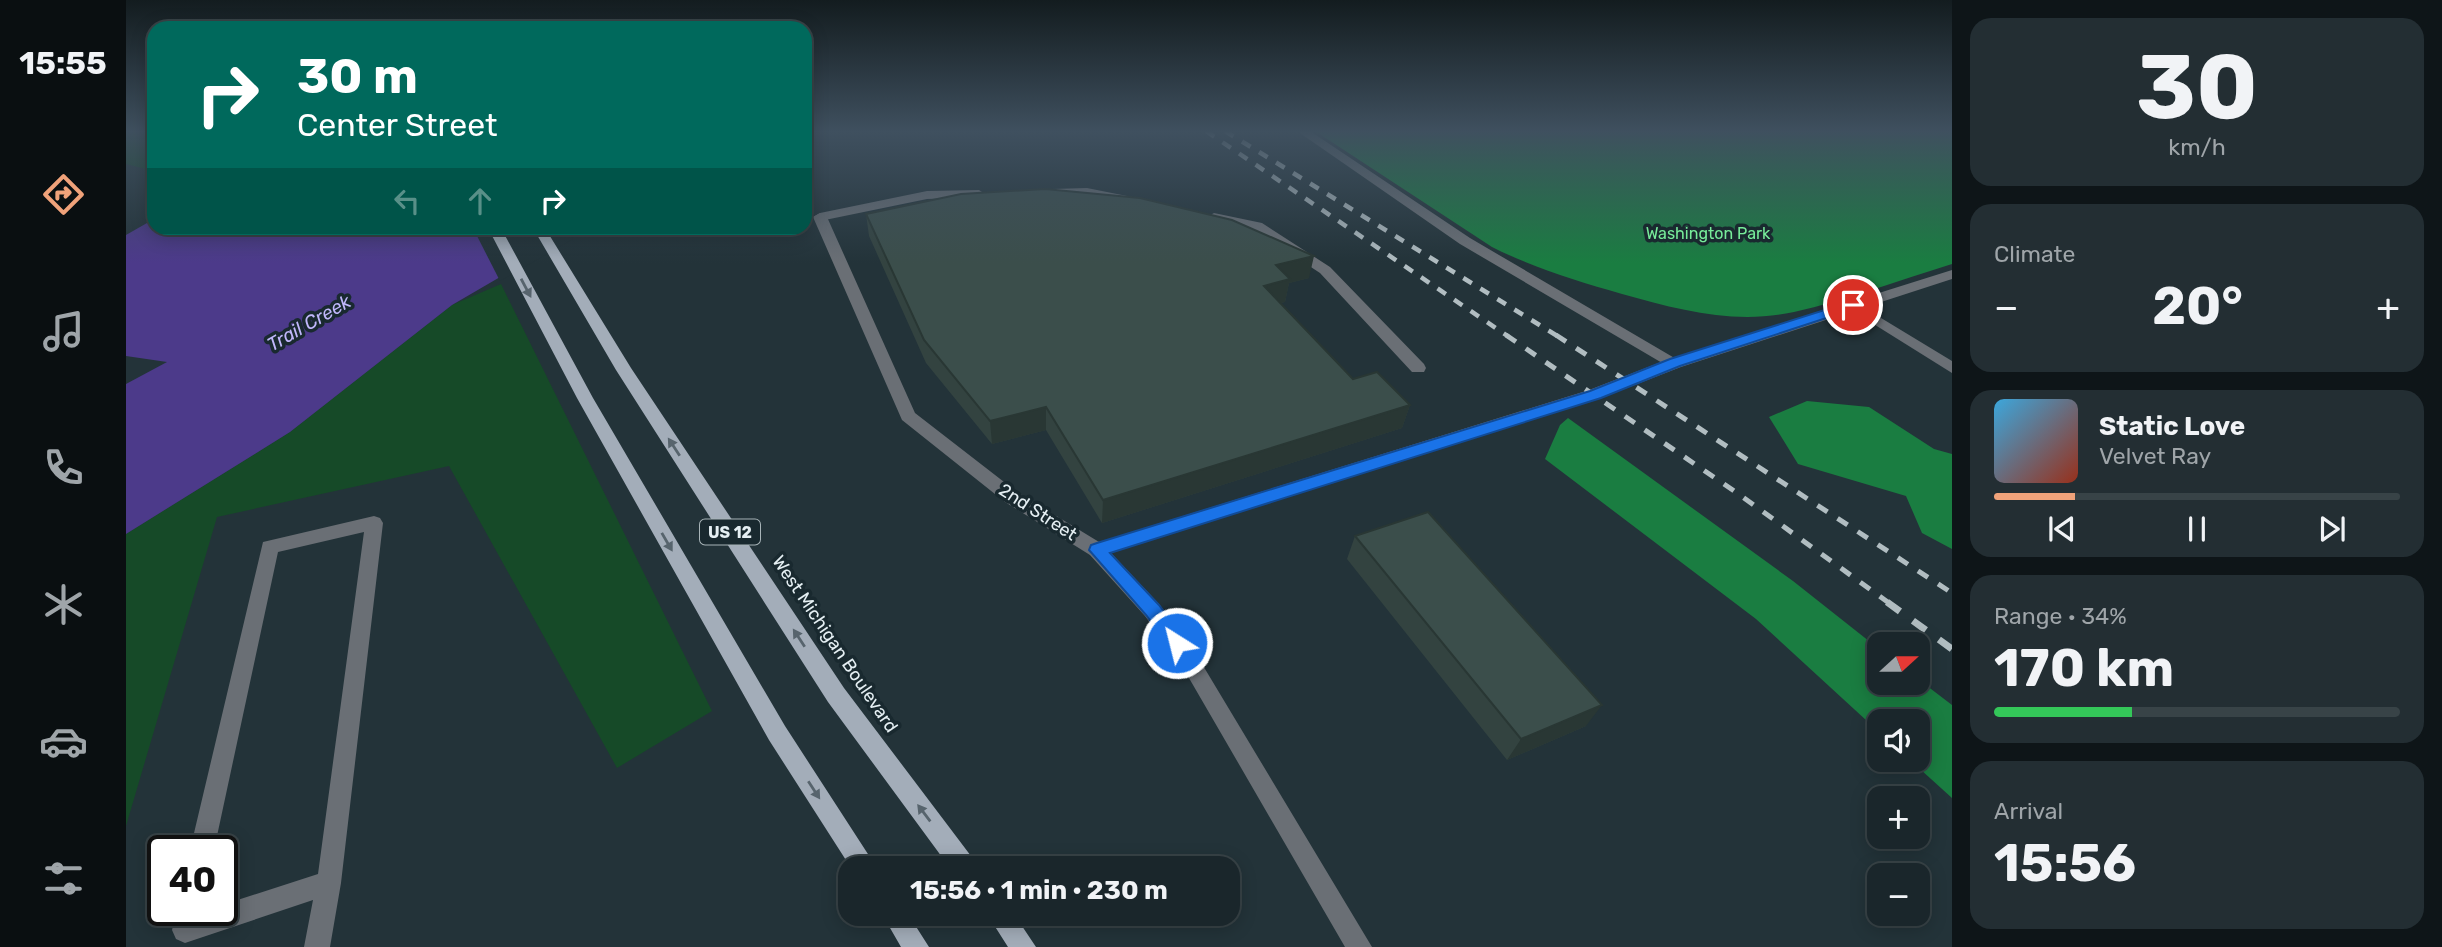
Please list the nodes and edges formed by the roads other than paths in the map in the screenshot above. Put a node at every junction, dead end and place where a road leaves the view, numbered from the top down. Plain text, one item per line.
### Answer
1 (1368, 175) edge
2 (1034, 193) edge
3 (994, 194) edge
4 (1139, 202) edge
5 (1205, 215) edge
6 (498, 235) edge
7 (542, 235) edge
8 (1952, 274) edge
9 (1853, 305) junction
10 (1675, 363) junction
11 (1418, 368) dead end
12 (1952, 368) edge
13 (1097, 550) junction
14 (205, 835) edge
15 (857, 856) edge
16 (956, 856) edge
17 (329, 883) junction
18 (238, 913) edge
19 (902, 926) edge
20 (1008, 926) edge
21 (317, 947) edge
22 (916, 947) edge
23 (1023, 947) edge
24 (1359, 947) edge

1 - 10 street
2 - 4 street
3 - 13 street, 2nd Street
5 - 11 street
6 -> 15 main road
16 -> 7 main road, West Michigan Boulevard / US 12
8 - 9 street
9 - 10 street
9 - 12 street
10 - 13 street
13 - 24 street, 2nd Street
14 - 17 street
17 - 18 street
17 - 21 street
19 - 22 main road
20 - 23 main road

